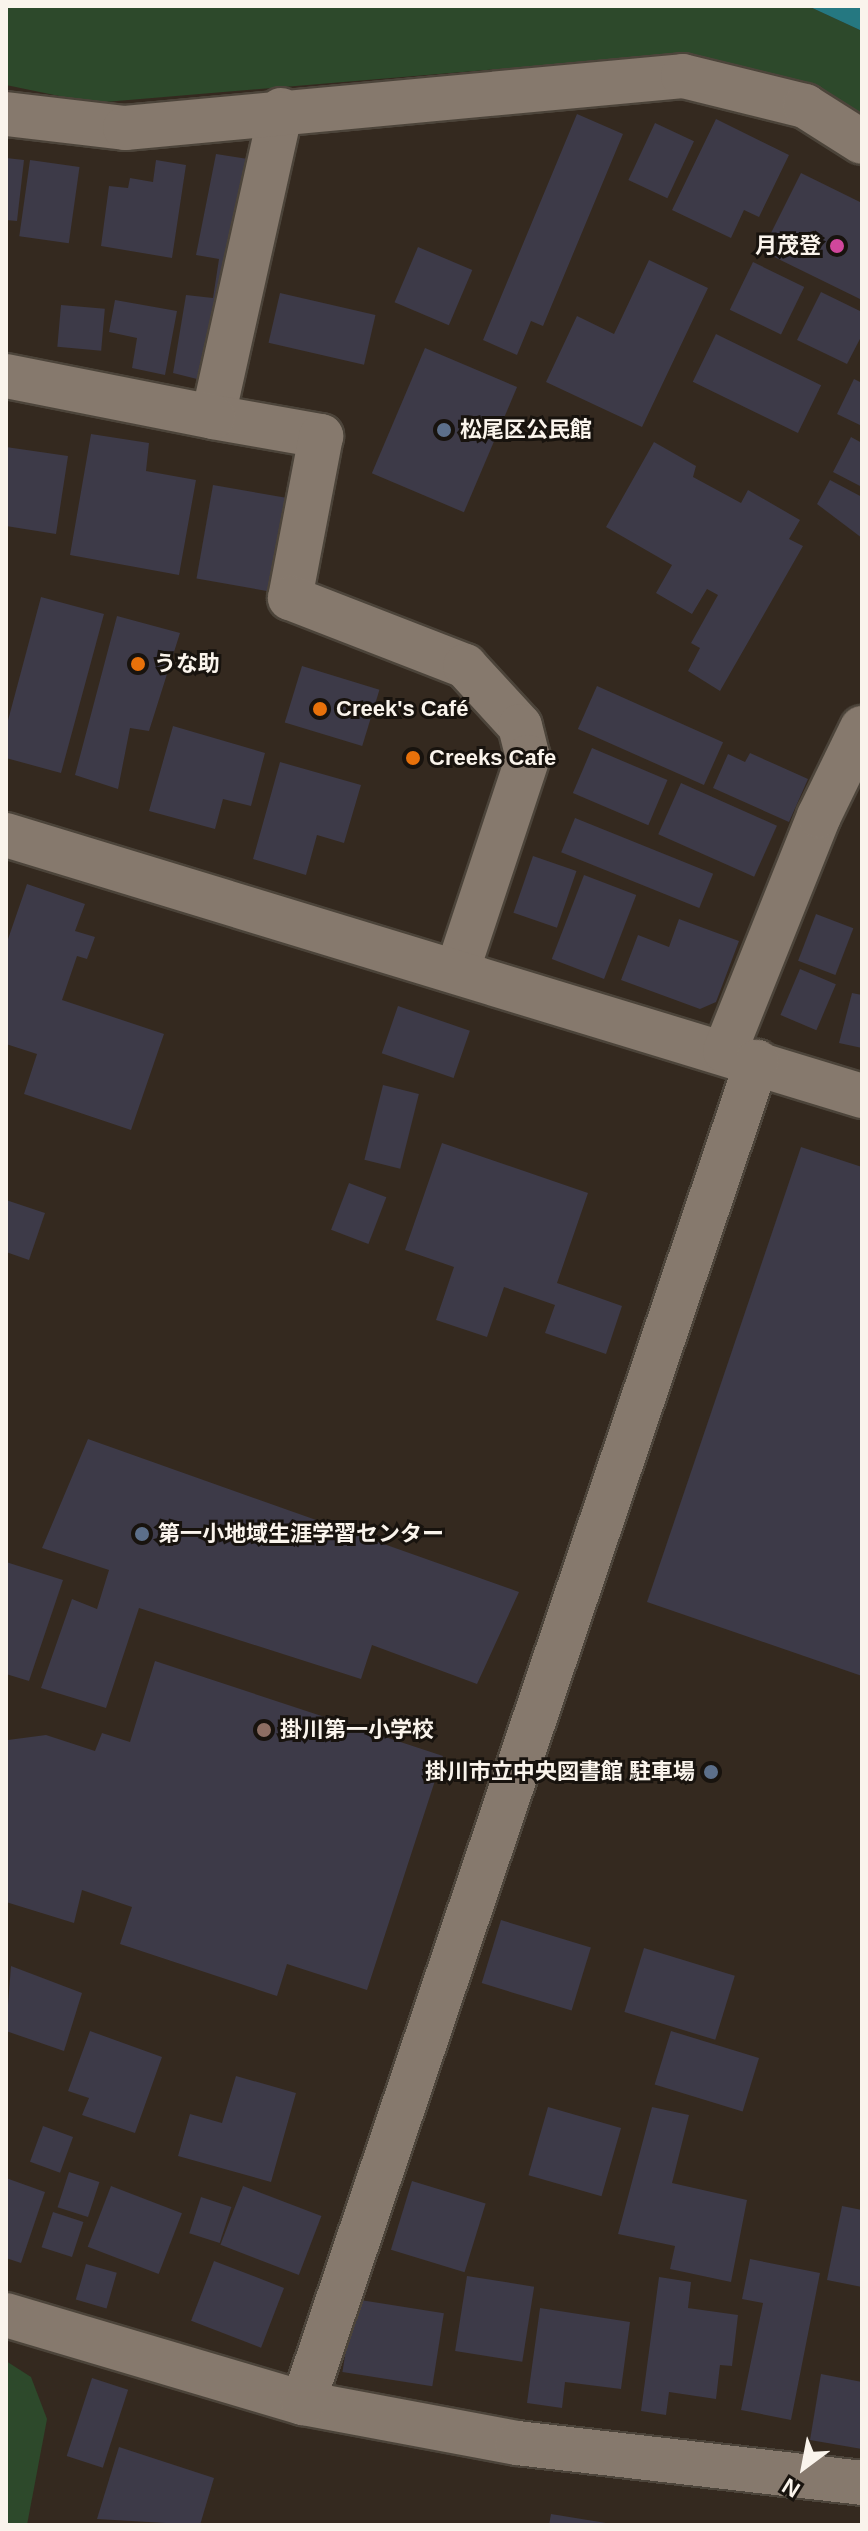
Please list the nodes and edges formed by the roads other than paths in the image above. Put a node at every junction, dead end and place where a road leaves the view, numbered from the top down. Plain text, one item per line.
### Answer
1 (281, 110) junction
2 (6, 114) edge
3 (862, 142) edge
4 (6, 376) edge
5 (213, 417) junction
6 (862, 728) edge
7 (6, 835) edge
8 (457, 972) junction
9 (741, 1057) junction
10 (862, 1096) edge
11 (6, 2315) edge
12 (303, 2403) junction
13 (862, 2483) edge

1 - 2 street
1 - 3 street
1 - 5 street
4 - 5 street
5 - 8 street
6 - 9 street
7 - 8 street
8 - 9 street
9 - 10 street
9 - 12 street
11 - 12 street
12 - 13 street

